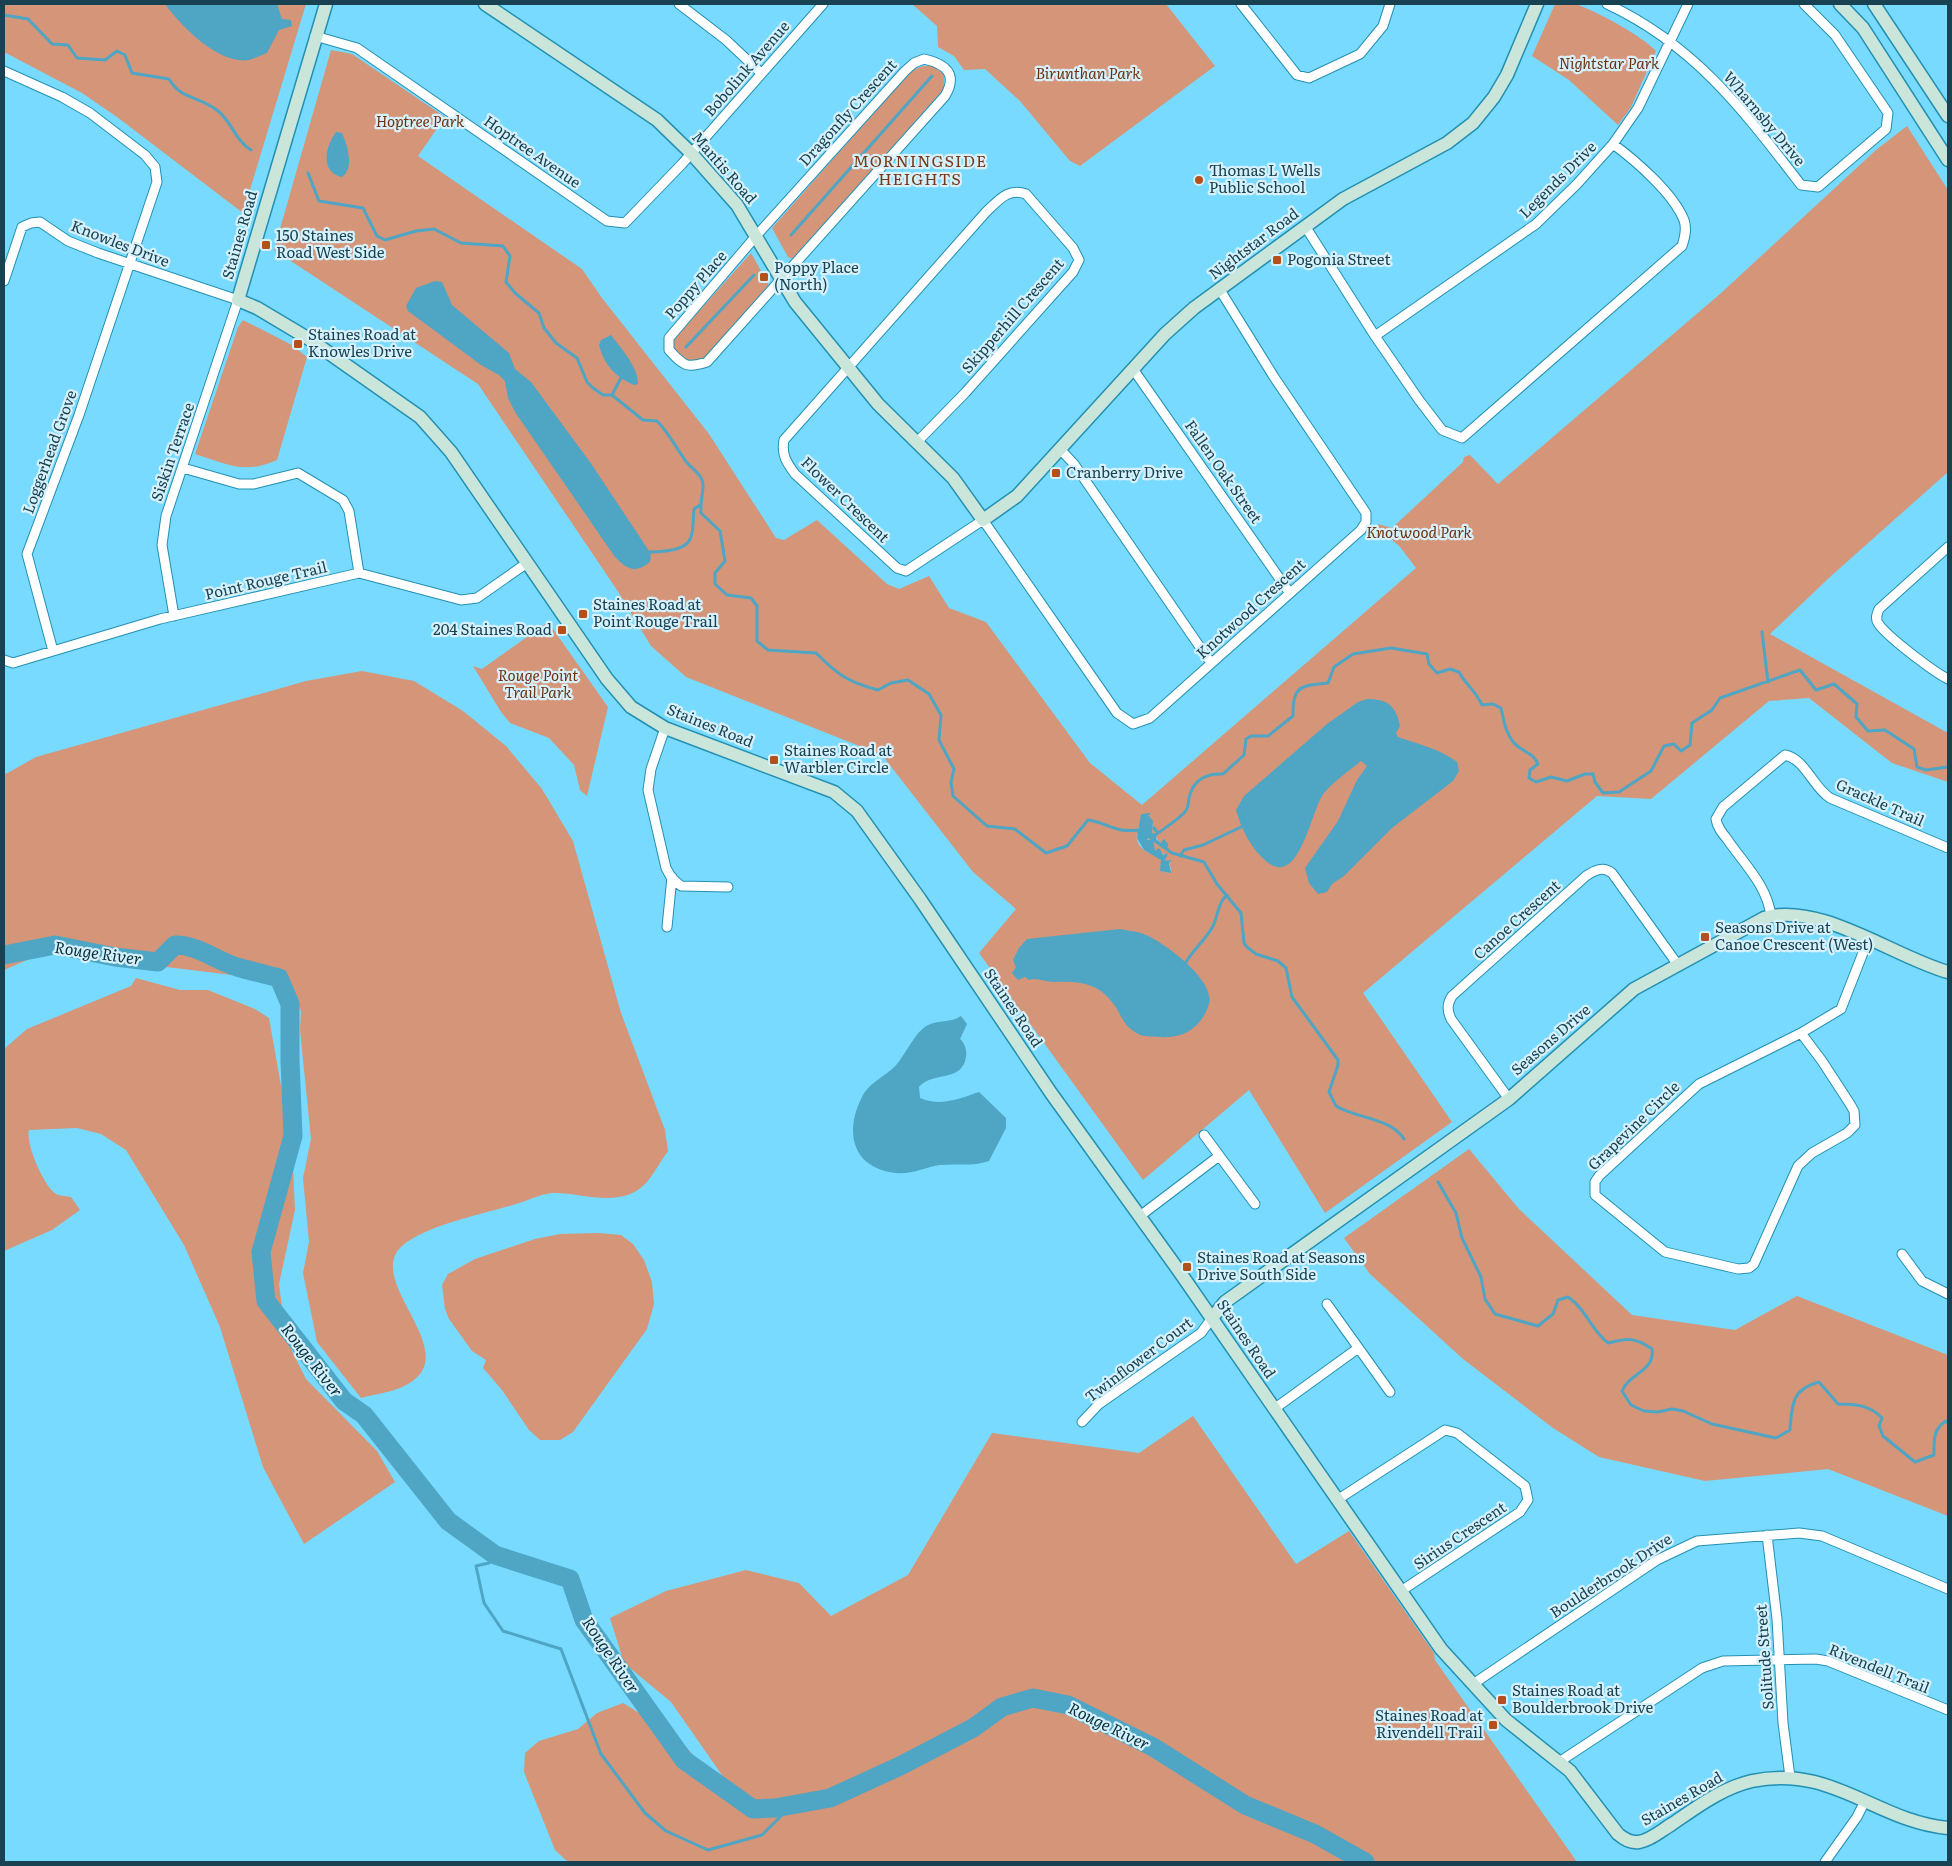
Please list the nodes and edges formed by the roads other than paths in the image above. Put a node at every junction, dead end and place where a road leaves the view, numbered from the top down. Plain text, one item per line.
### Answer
1 (326, 4) edge
2 (485, 4) edge
3 (680, 4) edge
4 (823, 4) edge
5 (1240, 4) edge
6 (1390, 4) edge
7 (1537, 4) edge
8 (1606, 4) edge
9 (1688, 4) edge
10 (1804, 4) edge
11 (1840, 4) edge
12 (1874, 4) edge
13 (315, 36) junction
14 (1670, 42) junction
15 (4, 71) edge
16 (762, 73) junction
17 (1948, 116) edge
18 (1614, 144) junction
19 (691, 153) junction
20 (1948, 160) edge
21 (1306, 226) junction
22 (756, 236) junction
23 (130, 264) junction
24 (781, 279) junction
25 (4, 281) edge
26 (1220, 290) junction
27 (238, 300) junction
28 (1375, 336) junction
29 (847, 368) junction
30 (1133, 369) junction
31 (918, 441) junction
32 (1060, 449) junction
33 (183, 468) junction
34 (983, 520) junction
35 (1948, 547) edge
36 (527, 563) junction
37 (360, 573) junction
38 (1289, 592) junction
39 (174, 616) junction
40 (53, 651) junction
41 (4, 660) edge
42 (1211, 663) junction
43 (1948, 679) edge
44 (665, 728) junction
45 (1948, 848) edge
46 (672, 878) junction
47 (728, 887) dead end
48 (1771, 916) junction
49 (667, 927) dead end
50 (1868, 940) junction
51 (1678, 966) junction
52 (1948, 972) edge
53 (1801, 1033) junction
54 (1509, 1099) junction
55 (1204, 1135) dead end
56 (1219, 1156) junction
57 (1255, 1204) dead end
58 (1140, 1216) junction
59 (1902, 1254) dead end
60 (1948, 1294) edge
61 (1327, 1304) dead end
62 (1212, 1318) junction
63 (1357, 1349) junction
64 (1390, 1392) dead end
65 (1274, 1409) junction
66 (1082, 1422) dead end
67 (1337, 1500) junction
68 (1767, 1535) junction
69 (1948, 1589) edge
70 (1401, 1591) junction
71 (1779, 1659) junction
72 (1473, 1684) junction
73 (1948, 1710) edge
74 (1559, 1762) junction
75 (1790, 1777) junction
76 (1864, 1801) junction
77 (1948, 1828) edge
78 (1825, 1862) edge

1 - 13 street, Staines Road
2 - 19 street, Mantis Road
3 - 16 street
4 - 16 street, Bobolink Avenue
5 - 6 street
7 - 21 street, Nightstar Road
8 - 14 street, Wharnsby Drive
9 - 14 street, Legends Drive
10 - 14 street, Wharnsby Drive
11 - 20 street
12 - 17 street
13 - 19 street, Hoptree Avenue
13 - 27 street, Staines Road
14 - 18 street, Legends Drive
15 - 23 street, Loggerhead Grove
16 - 19 street, Bobolink Avenue
18 - 28 street, Legends Drive
18 - 28 street
19 - 22 street, Mantis Road
21 - 26 street, Nightstar Road
21 - 28 street
22 - 24 street, Mantis Road
22 - 24 street, Poppy Place
22 - 24 street, Dragonfly Crescent
23 - 25 street, Knowles Drive
23 - 27 street, Knowles Drive
23 - 40 street, Loggerhead Grove
24 - 29 street, Mantis Road
26 - 30 street, Nightstar Road
26 - 38 street, Knotwood Crescent
27 - 33 street, Siskin Terrace
27 - 36 street, Staines Road
29 - 31 street, Mantis Road
29 - 31 street, Skipperhill Crescent
29 - 34 street, Flower Crescent
30 - 32 street, Nightstar Road
30 - 38 street, Fallen Oak Street
31 - 34 street, Mantis Road
32 - 34 street, Nightstar Road
32 - 42 street
33 - 37 street
33 - 39 street, Siskin Terrace
34 - 42 street, Knotwood Crescent
35 - 43 street
36 - 37 street, Point Rouge Trail
36 - 44 street, Staines Road
37 - 39 street, Point Rouge Trail
38 - 42 street, Knotwood Crescent
39 - 40 street, Point Rouge Trail
40 - 41 street, Point Rouge Trail
44 - 46 street
44 - 58 street, Staines Road
45 - 48 street, Grackle Trail
46 - 47 street
46 - 49 street
48 - 50 street, Seasons Drive
48 - 51 street, Seasons Drive
50 - 52 street, Seasons Drive
50 - 53 street, Grapevine Circle
51 - 54 street, Seasons Drive
51 - 54 street, Canoe Crescent
53 - 53 street, Grapevine Circle
54 - 62 street, Seasons Drive
55 - 56 street
56 - 57 street
56 - 58 street
58 - 62 street, Staines Road
59 - 60 street
61 - 63 street
62 - 65 street, Staines Road
62 - 66 street, Twinflower Court
63 - 64 street
63 - 65 street
65 - 67 street, Staines Road
67 - 70 street, Staines Road
67 - 70 street, Sirius Crescent
68 - 69 street, Boulderbrook Drive
68 - 71 street, Solitude Street
68 - 72 street, Boulderbrook Drive
70 - 72 street, Staines Road
71 - 73 street, Rivendell Trail
71 - 74 street, Rivendell Trail
71 - 75 street, Solitude Street
72 - 74 street, Staines Road
74 - 75 street, Staines Road
75 - 76 street, Staines Road
76 - 77 street, Staines Road
76 - 78 street

